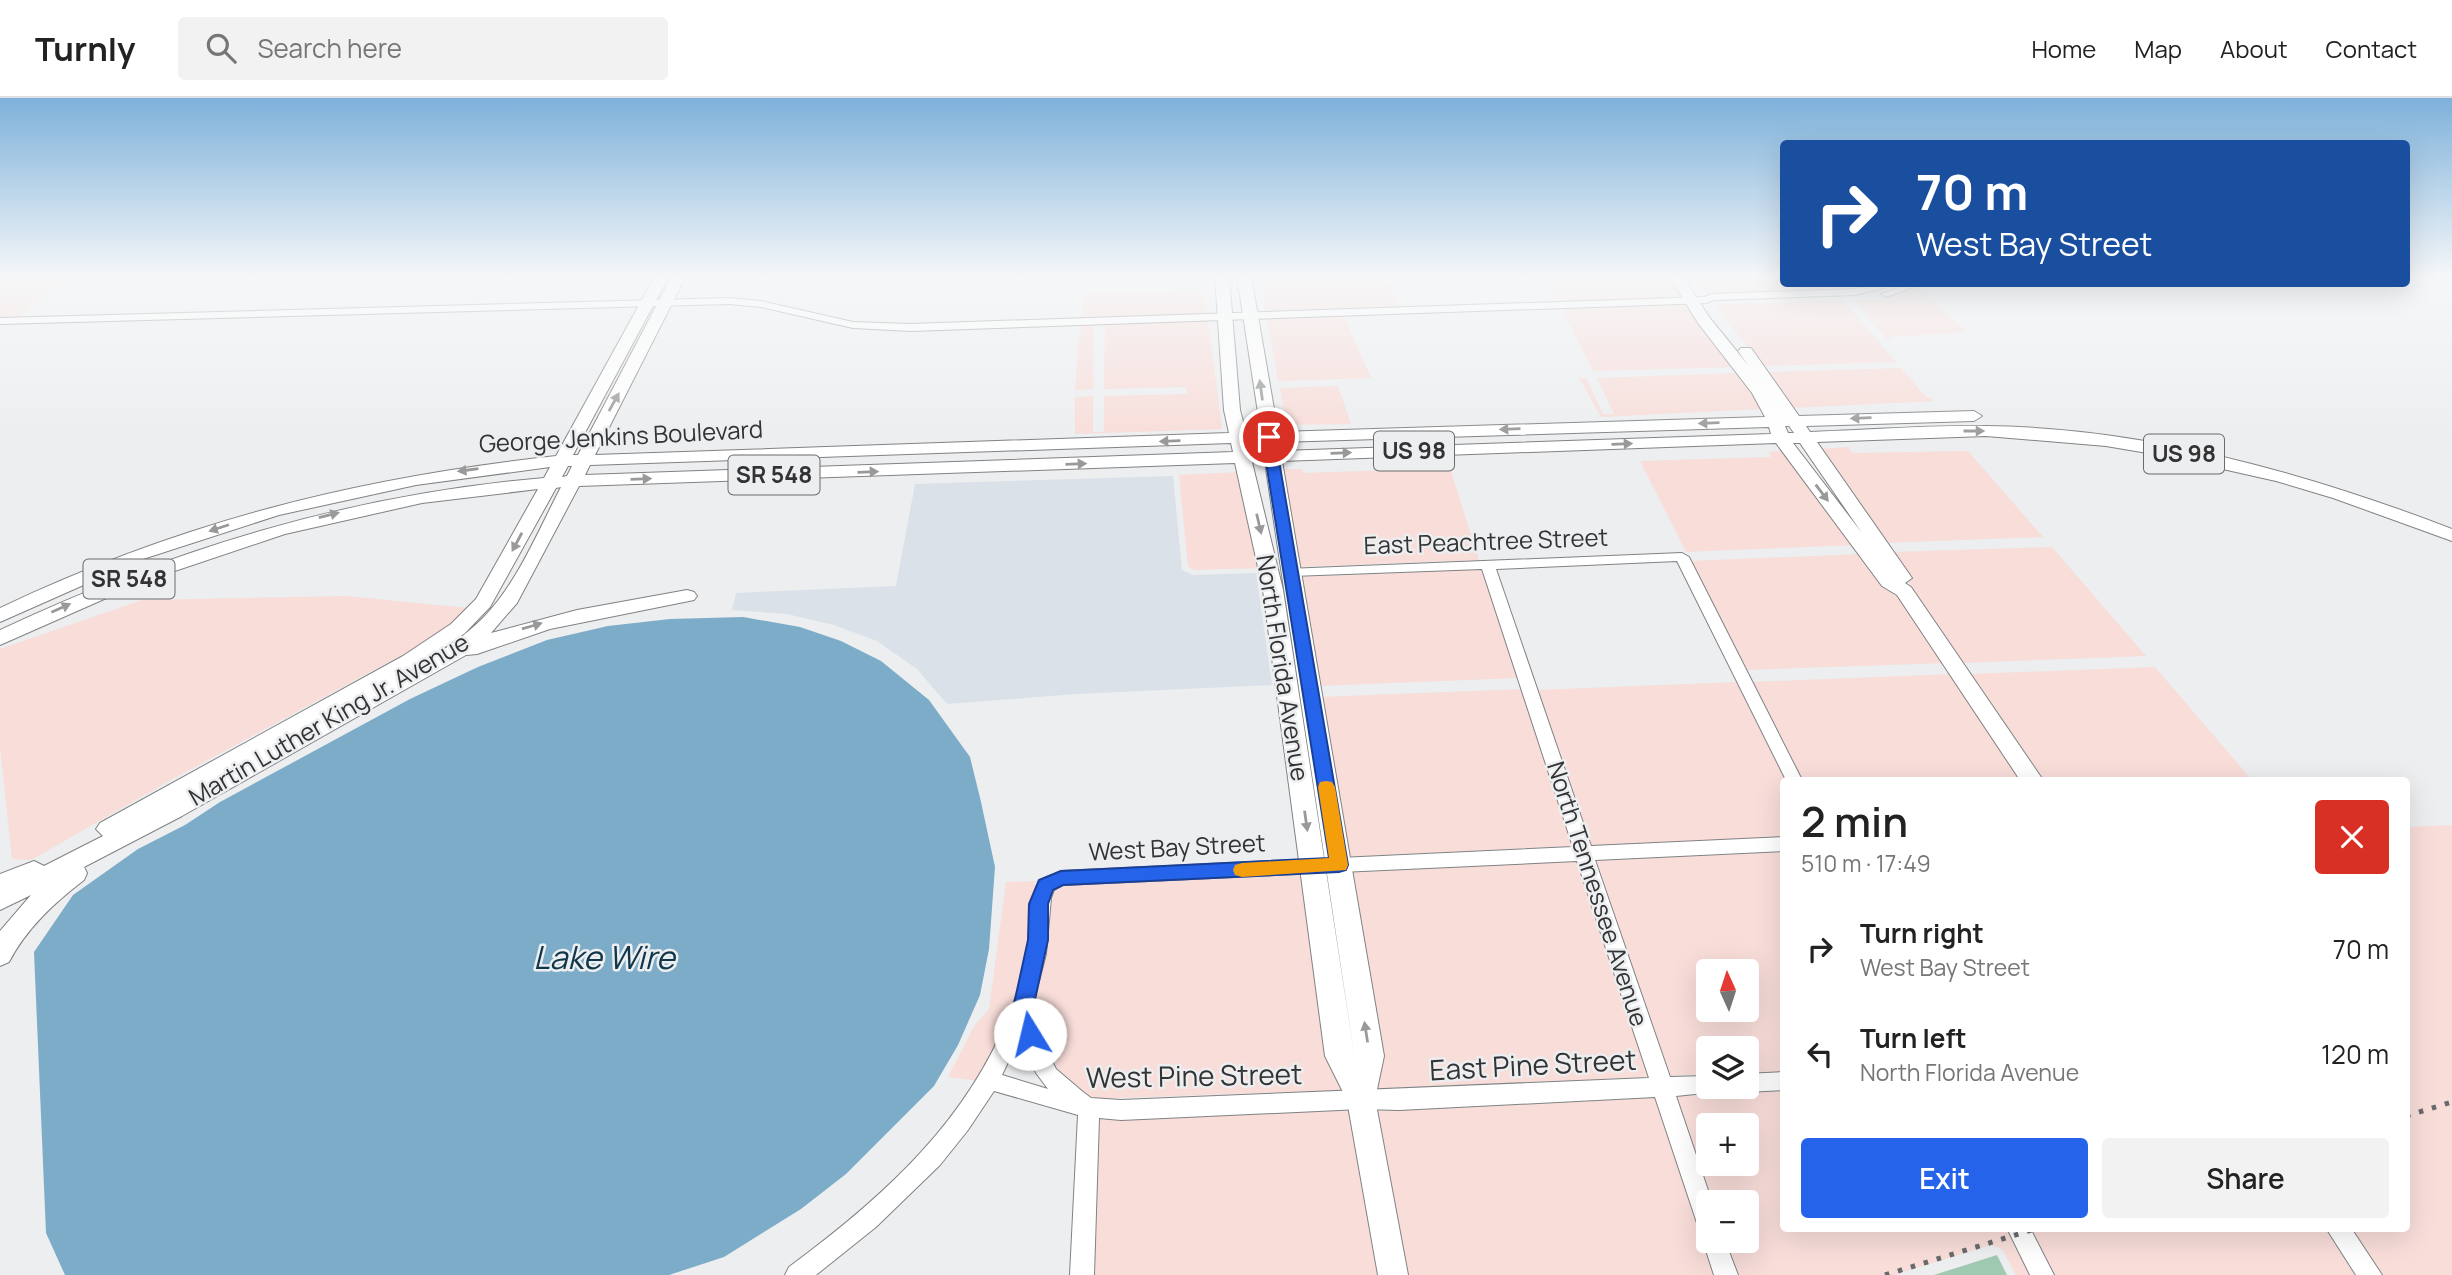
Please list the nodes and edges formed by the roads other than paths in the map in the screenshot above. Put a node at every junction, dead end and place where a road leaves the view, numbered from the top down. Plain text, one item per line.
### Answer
1 (633, 331) edge
2 (651, 331) edge
3 (1227, 331) edge
4 (1253, 331) edge
5 (1726, 331) edge
6 (1784, 427) junction
7 (1805, 438) junction
8 (1271, 446) junction
9 (1241, 448) junction
10 (561, 461) junction
11 (582, 462) junction
12 (572, 481) junction
13 (549, 482) junction
14 (2452, 521) edge
15 (2452, 535) edge
16 (1487, 564) junction
17 (1292, 572) junction
18 (1904, 591) junction
19 (687, 596) dead end
20 (5, 612) edge
21 (1279, 632) junction
22 (0, 638) edge
23 (424, 671) junction
24 (1310, 692) junction
25 (1792, 777) edge
26 (2030, 777) edge
27 (174, 810) junction
28 (1780, 844) edge
29 (1582, 853) junction
30 (1339, 865) junction
31 (1312, 867) junction
32 (0, 884) edge
33 (0, 900) edge
34 (0, 955) edge
35 (1024, 1004) junction
36 (989, 1080) junction
37 (1780, 1082) edge
38 (1759, 1083) edge
39 (1696, 1085) edge
40 (1662, 1086) junction
41 (1361, 1099) junction
42 (1089, 1109) junction
43 (1697, 1190) edge
44 (2020, 1232) edge
45 (2340, 1232) edge
46 (1718, 1253) edge
47 (797, 1275) edge
48 (1082, 1275) edge
49 (1393, 1275) edge
50 (1726, 1275) edge
51 (2042, 1275) edge
52 (2370, 1275) edge

1 - 10 main road, Martin Luther King Jr. Avenue
11 -> 2 main road, Martin Luther King Jr. Avenue
3 - 9 main road, North Florida Avenue
8 -> 4 main road, North Florida Avenue
5 - 6 main road
6 - 7 main road, US 98
6 - 8 main road, US 98
14 -> 6 main road, US 98
6 -> 18 main road
7 -> 15 main road, US 98
7 - 18 main road
8 - 9 main road, US 98
8 - 17 main road, North Florida Avenue
9 -> 11 main road, George Jenkins Boulevard / SR 548
12 -> 9 main road, George Jenkins Boulevard / SR 548
9 -> 21 main road, North Florida Avenue
10 - 11 main road, George Jenkins Boulevard / SR 548
10 - 13 main road, Martin Luther King Jr. Avenue
10 -> 20 main road, George Jenkins Boulevard / SR 548
11 - 12 main road, Martin Luther King Jr. Avenue
12 - 13 main road, George Jenkins Boulevard / SR 548
12 - 23 main road, Martin Luther King Jr. Avenue
22 -> 13 main road, George Jenkins Boulevard / SR 548
13 -> 32 main road, Martin Luther King Jr. Avenue
16 - 17 street, East Peachtree Street
16 - 25 street, East Peachtree Street
16 - 29 street, North Tennessee Avenue
17 - 24 main road, North Florida Avenue
18 - 26 main road
23 -> 19 main road
21 - 24 main road
21 -> 31 main road, North Florida Avenue
23 - 27 main road, Martin Luther King Jr. Avenue
24 - 30 main road, North Florida Avenue
27 - 33 main road, Martin Luther King Jr. Avenue
27 - 34 main road
28 - 29 street, West Bay Street
29 - 30 street, West Bay Street
29 - 40 street, North Tennessee Avenue
30 - 31 street, West Bay Street
41 -> 30 main road, North Florida Avenue
31 - 35 street, West Bay Street
31 - 41 main road, North Florida Avenue
35 - 36 street
35 - 42 street
36 - 42 street, West Pine Street
36 - 47 street
37 - 38 street
39 - 40 street, East Pine Street
40 - 41 street, East Pine Street
40 - 43 street, North Tennessee Avenue
41 - 42 street, West Pine Street
41 - 49 main road, North Florida Avenue
42 - 48 street
44 - 51 street
45 - 52 street
46 - 50 street

